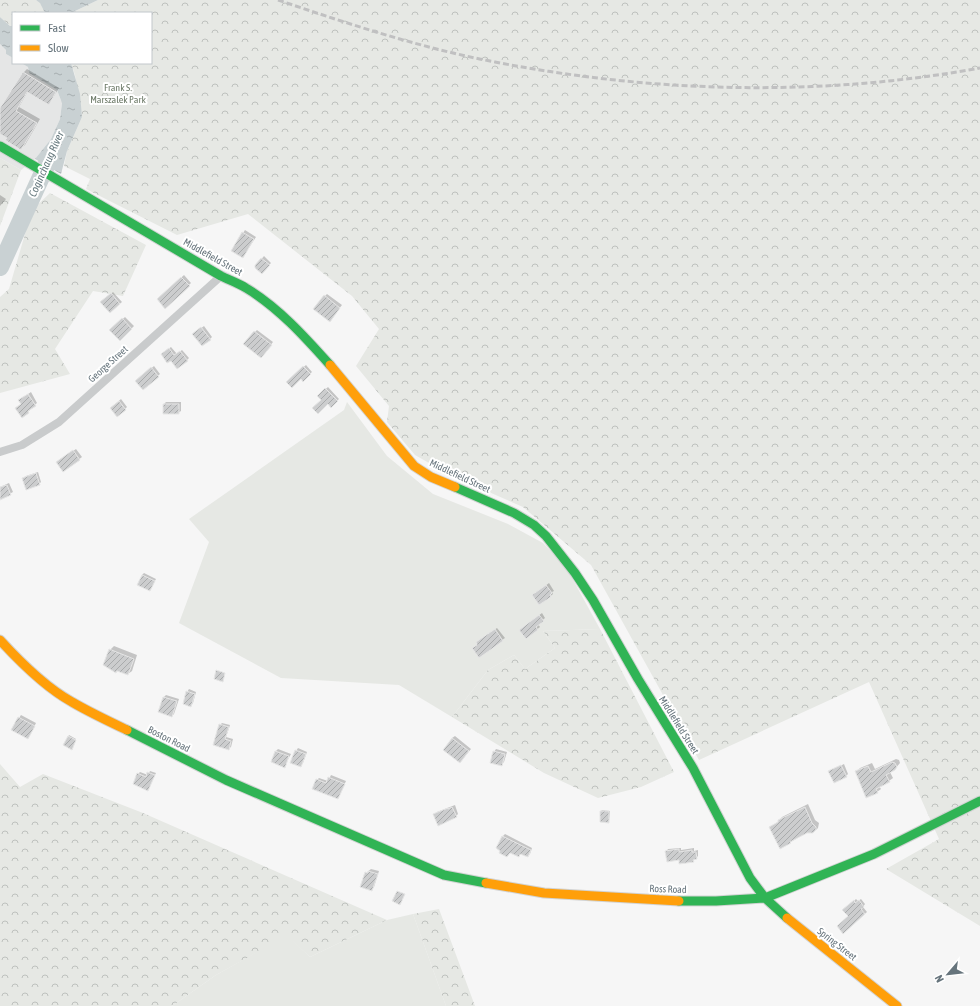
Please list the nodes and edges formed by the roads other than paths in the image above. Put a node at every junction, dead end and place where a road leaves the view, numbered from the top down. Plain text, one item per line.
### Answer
1 (0, 146) edge
2 (221, 276) junction
3 (0, 452) edge
4 (0, 640) edge
5 (980, 801) edge
6 (344, 831) joint
7 (765, 898) junction
8 (897, 1006) edge

1 - 2 street, Middlefield Street
2 - 3 street, George Street
2 - 7 street, Middlefield Street
4 - 6 street, Boston Road
5 - 7 street, Ross Road
6 - 7 street, Ross Road
7 - 8 street, Spring Street

